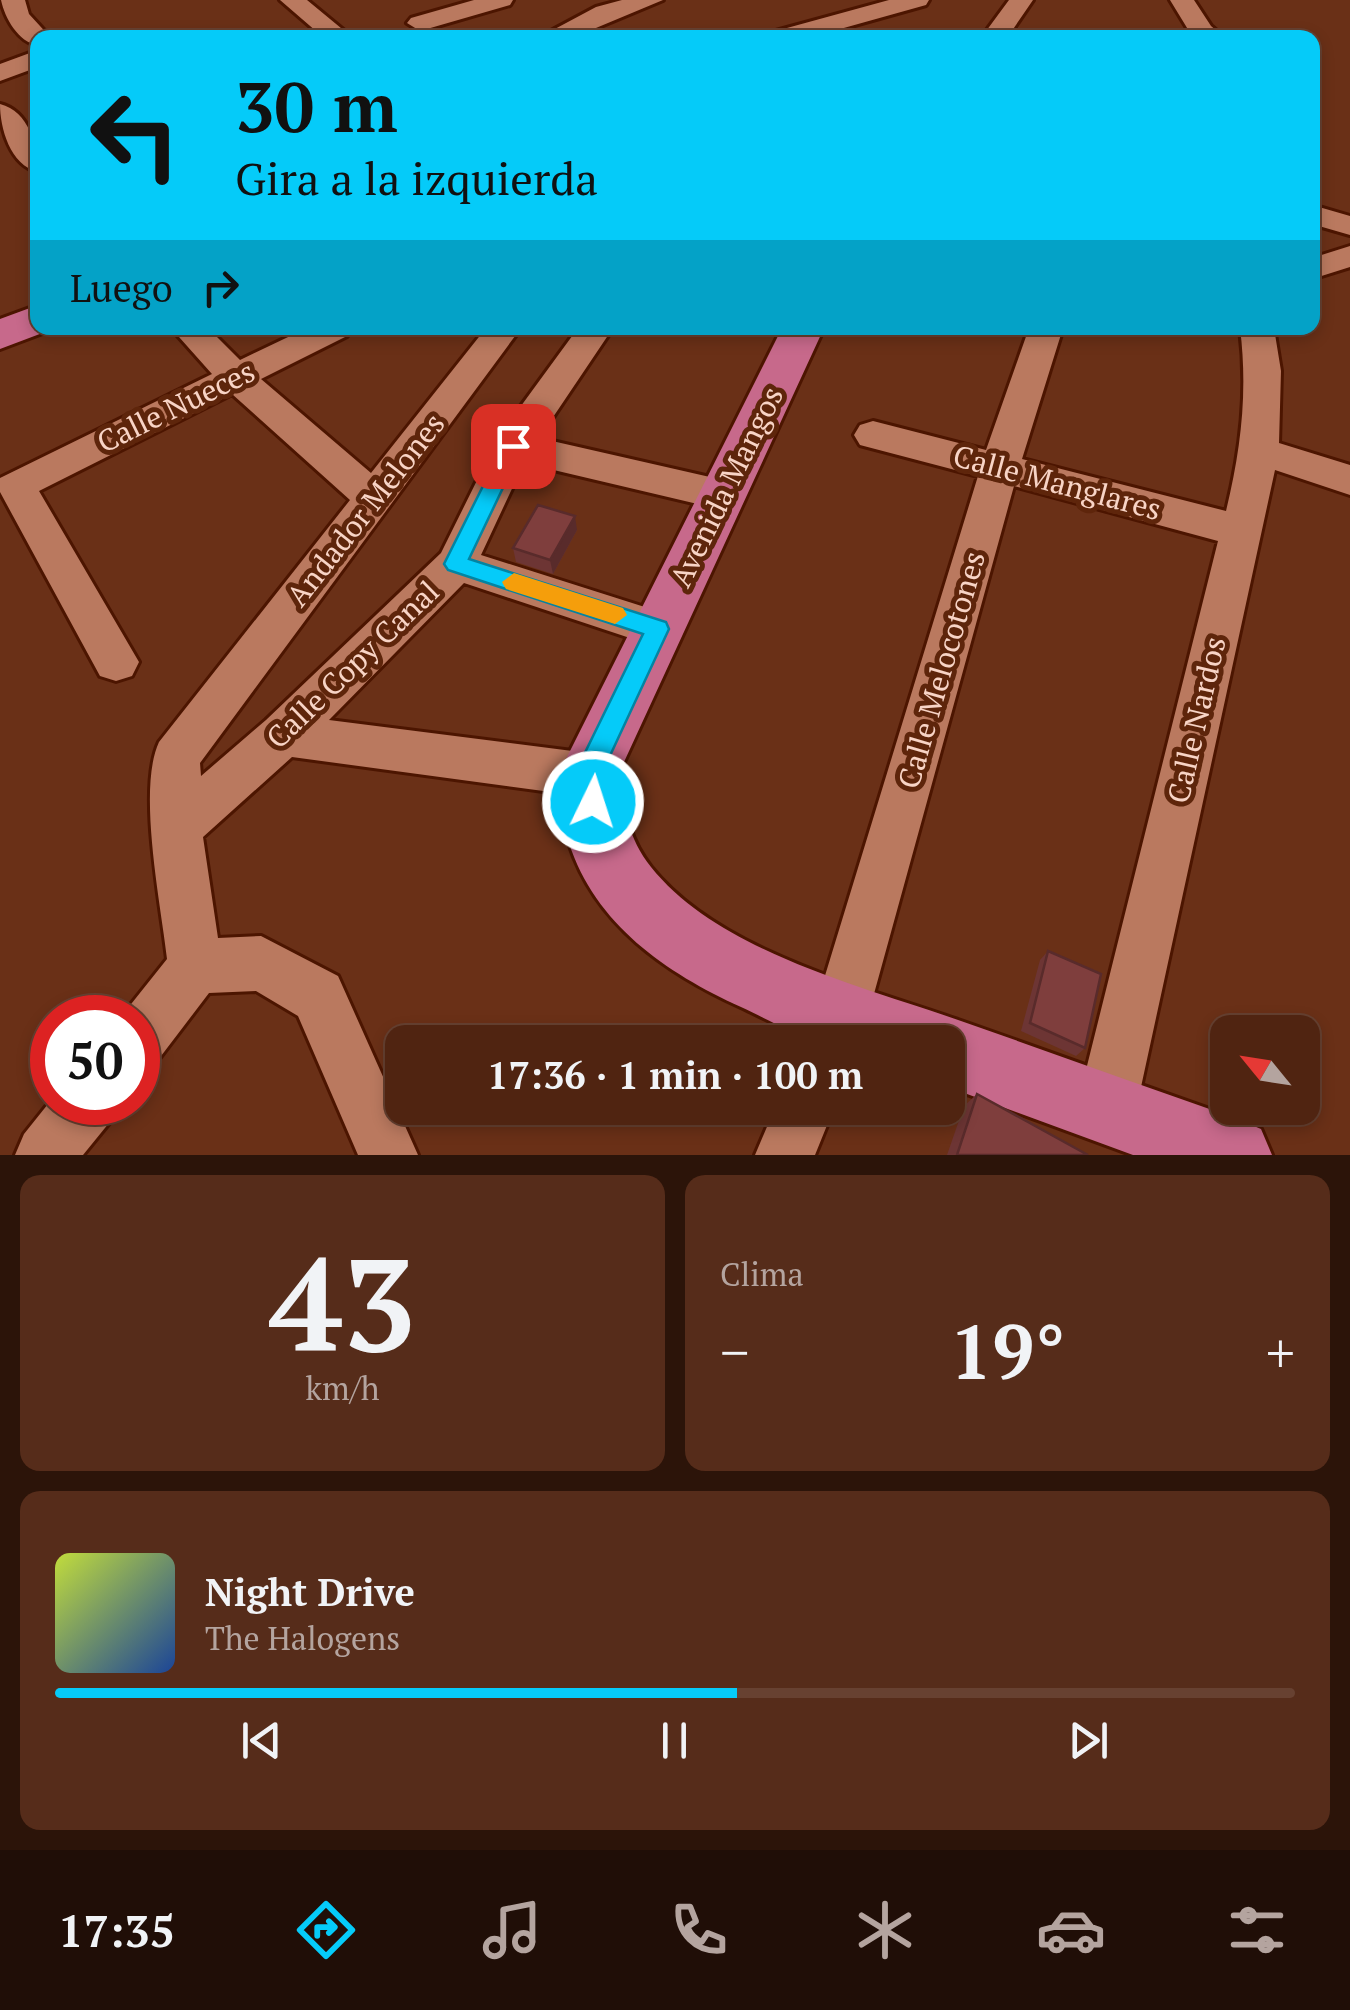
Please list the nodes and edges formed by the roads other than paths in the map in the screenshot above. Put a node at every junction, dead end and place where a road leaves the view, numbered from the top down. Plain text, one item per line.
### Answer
1 (13, 0) edge
2 (292, 0) edge
3 (398, 0) edge
4 (502, 0) edge
5 (651, 0) edge
6 (917, 0) edge
7 (1182, 0) edge
8 (1015, 1) edge
9 (30, 30) edge
10 (330, 30) edge
11 (428, 30) edge
12 (570, 30) edge
13 (807, 30) edge
14 (999, 30) edge
15 (1200, 30) edge
16 (30, 61) edge
17 (0, 73) edge
18 (0, 112) edge
19 (30, 152) edge
20 (1320, 217) edge
21 (1350, 226) edge
22 (1350, 256) edge
23 (1320, 266) edge
24 (30, 322) edge
25 (0, 335) edge
26 (195, 335) edge
27 (320, 335) edge
28 (499, 335) edge
29 (591, 335) edge
30 (800, 335) edge
31 (1044, 335) edge
32 (1258, 335) edge
33 (236, 378) junction
34 (873, 435) dead end
35 (513, 446) junction
36 (1260, 450) junction
37 (1000, 466) junction
38 (1350, 480) edge
39 (723, 495) junction
40 (376, 500) junction
41 (1242, 532) junction
42 (456, 564) junction
43 (658, 629) junction
44 (116, 662) dead end
45 (283, 735) junction
46 (588, 775) junction
47 (177, 828) junction
48 (195, 967) junction
49 (160, 1012) edge
50 (831, 1025) edge
51 (839, 1025) edge
52 (965, 1058) edge
53 (1106, 1110) junction
54 (69, 1125) edge
55 (798, 1125) edge
56 (45, 1155) edge
57 (388, 1155) edge
58 (785, 1155) edge
59 (1235, 1155) edge

1 - 9 street
2 - 10 street
3 - 11 street
4 - 11 street
5 - 12 street
6 - 13 street
7 - 15 street
8 - 14 street
16 - 17 street
18 - 19 street
20 - 21 street
22 - 23 street
24 - 25 main road
26 - 33 street
27 - 33 street, Calle Nueces
28 - 40 street, Andador Melones
29 - 35 street, Calle Copy Canal
30 - 39 main road, Avenida Mangos
31 - 37 street, Calle Melocotones
32 - 36 street, Calle Nardos
33 - 40 street
33 - 44 street, Calle Nueces
34 - 37 street, Calle Manglares
35 - 39 street
35 - 42 street, Calle Copy Canal
36 - 38 street
36 - 41 street, Calle Nardos
37 - 41 street, Calle Manglares
37 - 51 street, Calle Melocotones
39 - 43 main road, Avenida Mangos
40 - 47 street, Andador Melones
41 - 53 street, Calle Nardos
42 - 43 street
42 - 45 street, Calle Copy Canal
43 - 46 main road, Avenida Mangos
45 - 46 street
45 - 47 street, Calle Copy Canal
46 - 50 main road
47 - 48 street, Andador Melones
48 - 49 street
48 - 57 street
52 - 53 main road
53 - 59 main road
54 - 56 street
55 - 58 street

